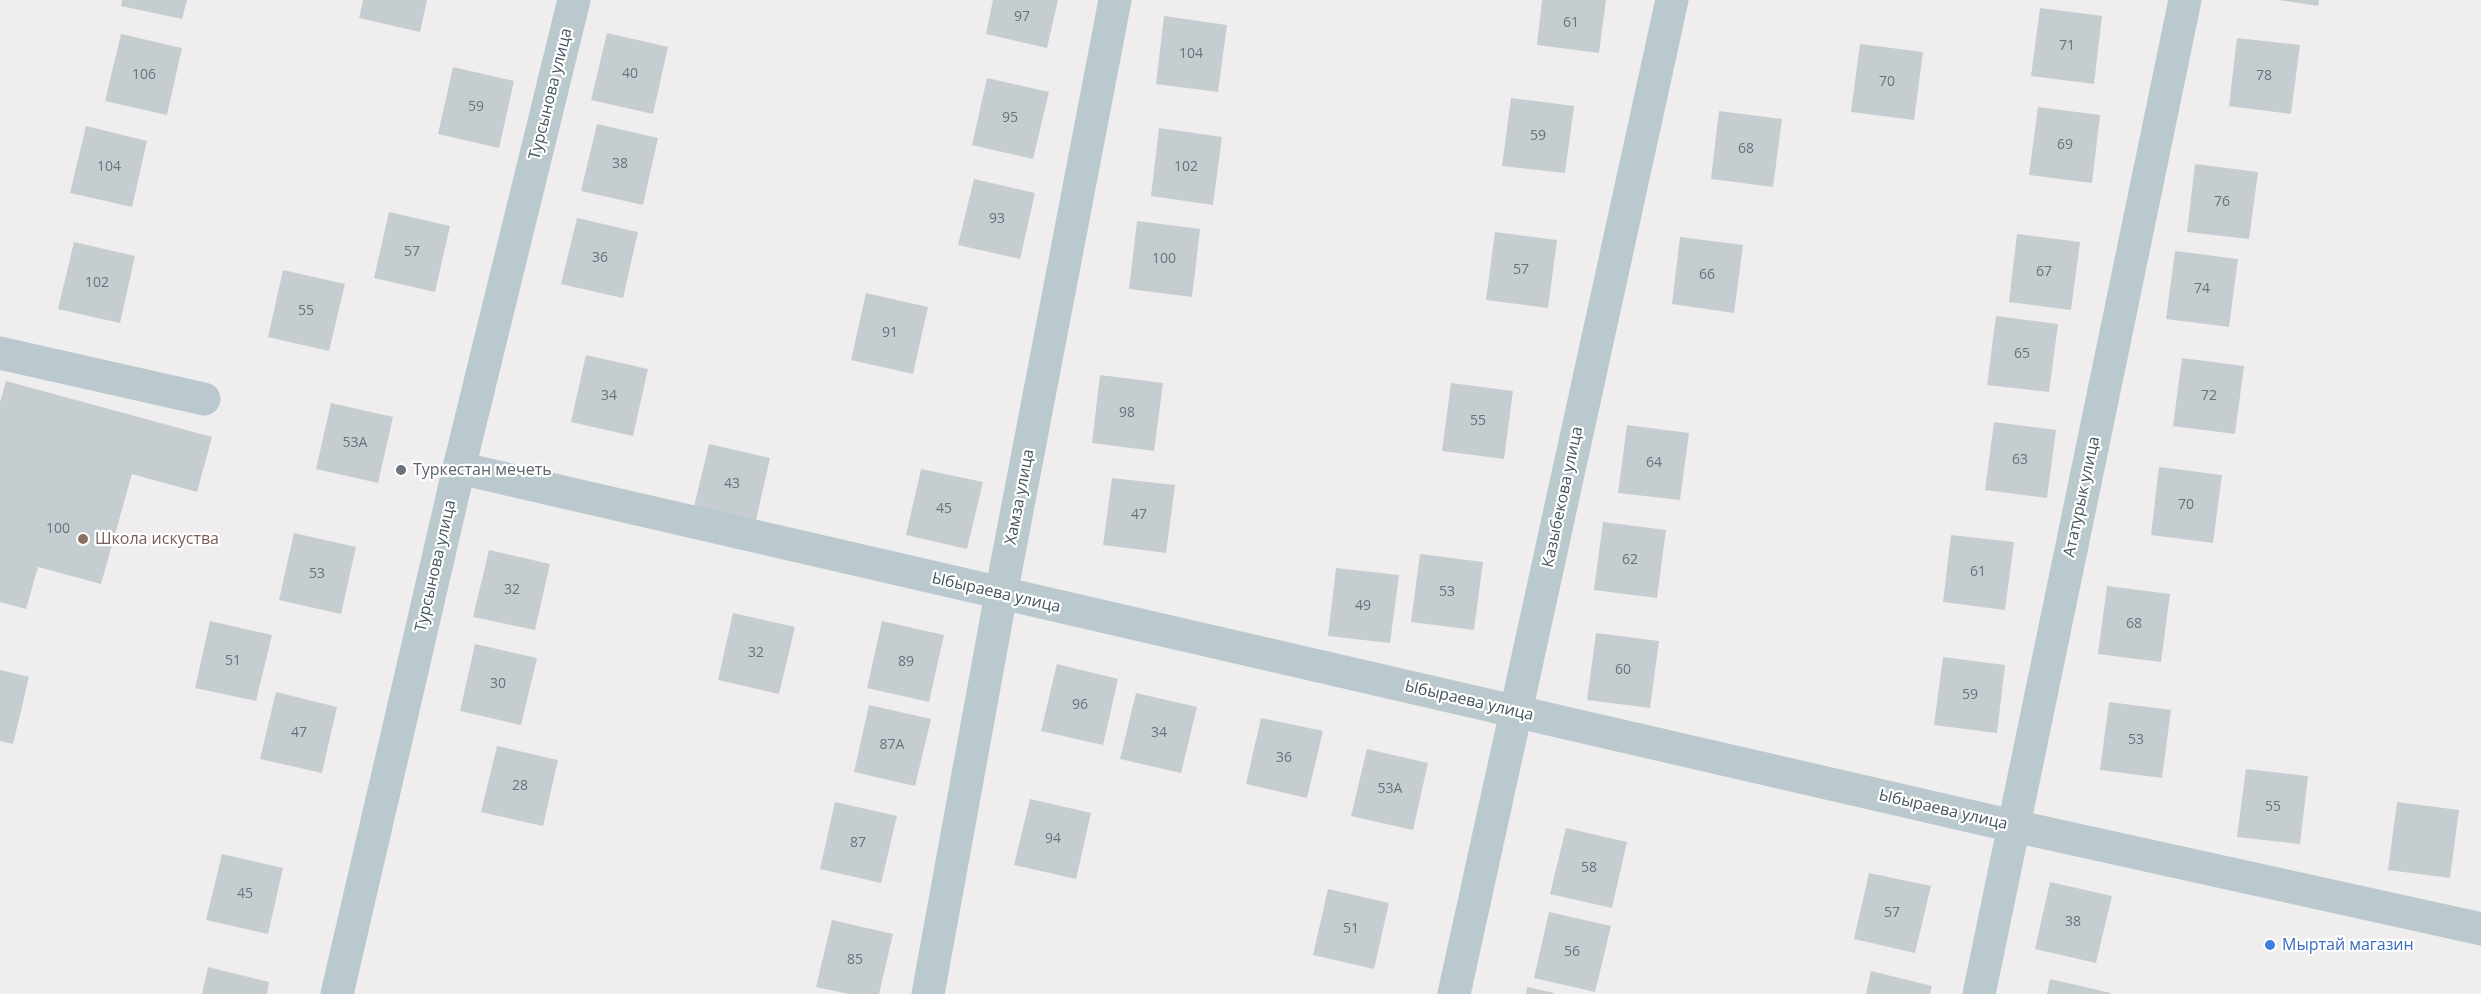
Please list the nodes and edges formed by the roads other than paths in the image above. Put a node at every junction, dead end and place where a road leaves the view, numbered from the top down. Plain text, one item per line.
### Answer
1 (574, 0) edge
2 (1115, 0) edge
3 (1672, 0) edge
4 (2184, 0) edge
5 (0, 353) edge
6 (204, 399) dead end
7 (459, 468) junction
8 (1001, 594) junction
9 (1515, 712) junction
10 (2013, 826) junction
11 (2481, 930) edge
12 (337, 994) edge
13 (928, 994) edge
14 (1454, 994) edge
15 (1979, 994) edge

1 - 7 street, Турсынова улица
2 - 8 street, Хамза улица
3 - 9 street, Казыбекова улица
4 - 10 street, Ататурык улица
5 - 6 street
7 - 8 street, Ыбыраева улица
7 - 12 street, Турсынова улица
8 - 9 street, Ыбыраева улица
8 - 13 street, Хамза улица
9 - 10 street, Ыбыраева улица
9 - 14 street, Казыбекова улица
10 - 11 street, Ыбыраева улица
10 - 15 street, Ататурык улица

